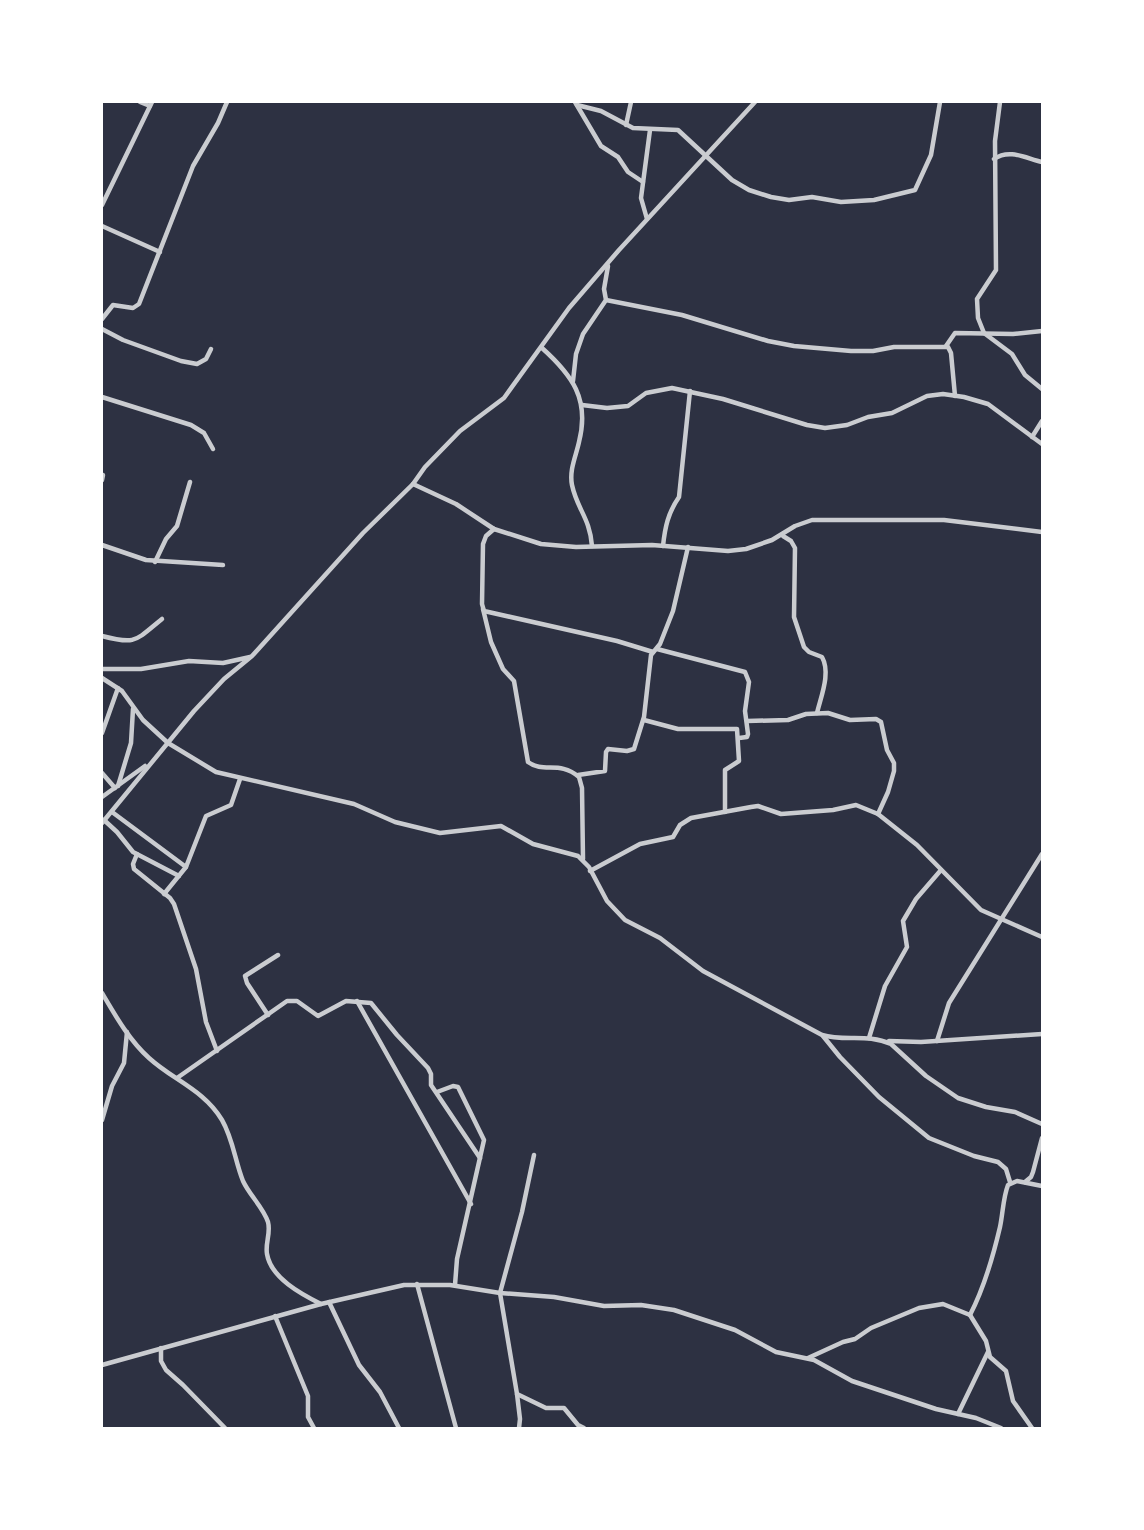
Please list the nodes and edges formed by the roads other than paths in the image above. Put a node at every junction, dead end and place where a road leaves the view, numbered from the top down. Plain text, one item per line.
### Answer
1 (140, 102) edge
2 (227, 102) edge
3 (631, 102) edge
4 (755, 102) edge
5 (940, 102) edge
6 (1000, 102) edge
7 (576, 103) edge
8 (151, 104) edge
9 (626, 125) junction
10 (650, 130) junction
11 (705, 157) junction
12 (995, 159) junction
13 (1042, 162) edge
14 (643, 182) junction
15 (102, 205) edge
16 (647, 219) junction
17 (102, 226) edge
18 (160, 252) junction
19 (609, 262) junction
20 (606, 300) junction
21 (102, 319) edge
22 (102, 329) edge
23 (1042, 331) edge
24 (984, 333) junction
25 (946, 346) junction
26 (542, 348) junction
27 (211, 349) dead end
28 (573, 382) junction
29 (1042, 389) edge
30 (690, 391) junction
31 (955, 396) junction
32 (102, 397) edge
33 (582, 405) junction
34 (1042, 421) edge
35 (1032, 437) junction
36 (1042, 444) edge
37 (213, 449) dead end
38 (190, 482) dead end
39 (413, 484) junction
40 (494, 529) junction
41 (1042, 532) edge
42 (782, 535) junction
43 (102, 545) edge
44 (592, 546) junction
45 (663, 546) junction
46 (688, 547) junction
47 (155, 562) junction
48 (223, 565) dead end
49 (483, 609) junction
50 (162, 619) dead end
51 (102, 636) edge
52 (655, 650) junction
53 (253, 656) junction
54 (102, 669) edge
55 (102, 678) edge
56 (118, 688) junction
57 (133, 708) junction
58 (817, 713) junction
59 (644, 720) junction
60 (747, 721) junction
61 (102, 733) edge
62 (739, 738) junction
63 (168, 743) junction
64 (148, 764) junction
65 (102, 773) edge
66 (578, 775) junction
67 (240, 779) junction
68 (116, 787) junction
69 (102, 797) edge
70 (112, 812) junction
71 (725, 812) junction
72 (878, 814) junction
73 (103, 822) edge
74 (137, 854) junction
75 (1042, 854) edge
76 (583, 859) junction
77 (186, 867) junction
78 (941, 870) junction
79 (590, 872) junction
80 (179, 876) junction
81 (164, 894) junction
82 (1001, 920) junction
83 (1042, 937) edge
84 (278, 955) dead end
85 (102, 993) edge
86 (357, 1000) junction
87 (268, 1015) junction
88 (127, 1032) junction
89 (1042, 1034) edge
90 (822, 1035) junction
91 (869, 1038) junction
92 (884, 1041) junction
93 (937, 1041) junction
94 (216, 1051) junction
95 (177, 1078) junction
96 (436, 1092) junction
97 (102, 1121) edge
98 (1042, 1124) edge
99 (1042, 1139) edge
100 (534, 1155) dead end
101 (480, 1158) junction
102 (1010, 1182) junction
103 (1024, 1182) junction
104 (1042, 1186) edge
105 (471, 1204) junction
106 (417, 1284) junction
107 (455, 1286) junction
108 (500, 1293) junction
109 (328, 1302) junction
110 (321, 1304) junction
111 (970, 1315) junction
112 (275, 1316) junction
113 (161, 1348) junction
114 (988, 1350) junction
115 (807, 1359) junction
116 (102, 1365) edge
117 (517, 1394) junction
118 (958, 1414) junction
119 (225, 1429) edge
120 (314, 1429) edge
121 (399, 1429) edge
122 (456, 1429) edge
123 (519, 1429) edge
124 (584, 1429) edge
125 (1001, 1429) edge
126 (1032, 1429) edge

1 - 8 street
2 - 18 street
3 - 9 street
4 - 11 street
5 - 11 street
6 - 12 street
7 - 9 street
7 - 14 street
8 - 15 street
9 - 10 street
10 - 11 street
10 - 14 street
11 - 16 street
12 - 13 street
12 - 24 street
14 - 16 street
16 - 19 street
17 - 18 street
18 - 21 street
19 - 20 street
19 - 26 street
20 - 25 street
20 - 28 street
22 - 27 street
23 - 24 street
24 - 25 street
24 - 29 street
25 - 31 street
26 - 28 street
26 - 39 street
28 - 33 street
30 - 31 street
30 - 33 street
30 - 45 street
31 - 35 street
32 - 37 street
33 - 44 street
34 - 35 street
35 - 36 street
38 - 47 street
39 - 40 street
39 - 53 street
40 - 44 street
40 - 49 street
41 - 42 street
42 - 46 street
42 - 58 street
43 - 47 street
44 - 45 street
45 - 46 street
46 - 52 street
47 - 48 street
49 - 52 street
49 - 66 street
50 - 51 street
52 - 59 street
52 - 60 street
53 - 54 street
53 - 63 street
55 - 56 street
56 - 57 street
56 - 61 street
57 - 63 street
57 - 68 street
58 - 60 street
58 - 72 street
59 - 62 street
59 - 66 street
60 - 62 street
62 - 71 street
63 - 64 street
63 - 67 street
64 - 68 street
64 - 70 street
65 - 68 street
66 - 76 street
67 - 76 street
67 - 77 street
68 - 69 street
70 - 73 street
70 - 77 street
71 - 72 street
71 - 79 street
72 - 78 street
73 - 74 street
74 - 80 street
74 - 81 street
75 - 82 street
76 - 79 street
77 - 80 street
78 - 82 street
78 - 91 street
79 - 90 street
80 - 81 street
81 - 94 street
82 - 83 street
82 - 93 street
84 - 87 street
85 - 88 street
86 - 87 street
86 - 96 street
86 - 105 street
87 - 94 street
88 - 95 street
88 - 97 street
89 - 93 street
90 - 91 street
90 - 102 street
91 - 92 street
92 - 93 street
92 - 98 street
94 - 95 street
95 - 110 street
96 - 101 street
96 - 101 street
99 - 103 street
100 - 108 street
101 - 105 street
102 - 103 street
102 - 111 street
103 - 104 street
105 - 107 street
106 - 107 street
106 - 109 street
106 - 122 street
107 - 108 street
108 - 115 street
108 - 117 street
109 - 110 street
109 - 121 street
110 - 112 street
111 - 114 street
111 - 115 street
112 - 113 street
112 - 120 street
113 - 116 street
113 - 119 street
114 - 118 street
114 - 126 street
115 - 118 street
117 - 123 street
117 - 124 street
118 - 125 street

